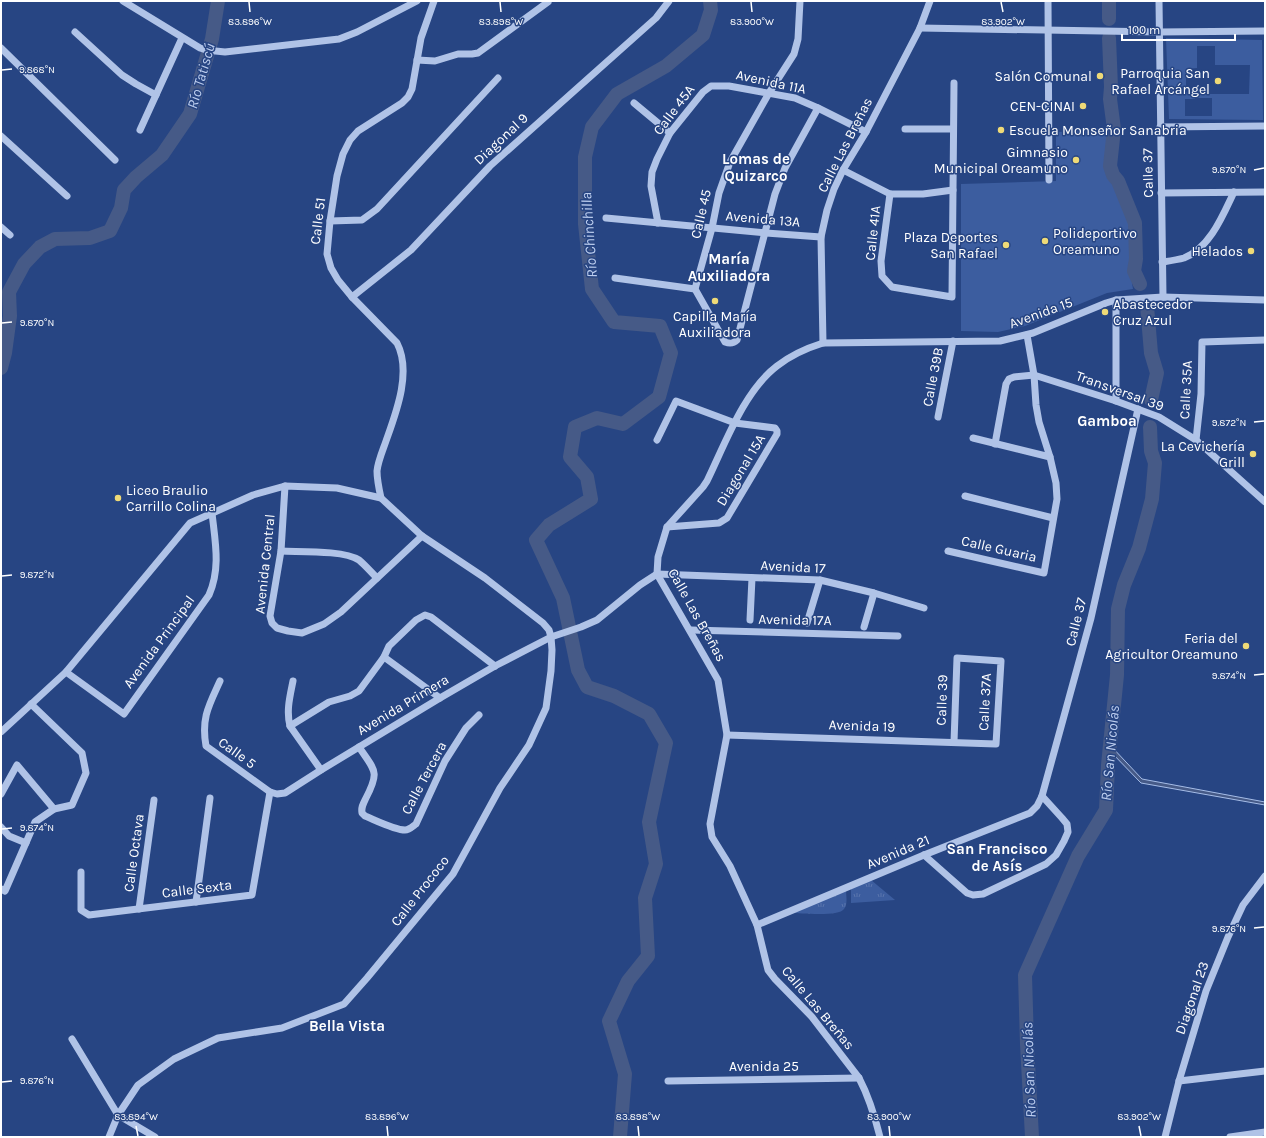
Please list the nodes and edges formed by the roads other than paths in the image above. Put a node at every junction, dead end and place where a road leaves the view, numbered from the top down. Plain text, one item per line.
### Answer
1 (123, 1) edge
2 (417, 1) edge
3 (434, 1) edge
4 (669, 1) edge
5 (800, 1) edge
6 (930, 1) edge
7 (1048, 1) edge
8 (1159, 1) edge
9 (548, 2) dead end
10 (920, 28) junction
11 (1048, 31) junction
12 (1265, 31) edge
13 (75, 32) dead end
14 (1159, 32) junction
15 (182, 38) junction
16 (1, 48) edge
17 (417, 60) junction
18 (498, 78) dead end
19 (954, 83) dead end
20 (711, 86) joint
21 (769, 93) junction
22 (156, 95) junction
23 (634, 103) dead end
24 (818, 108) junction
25 (1265, 126) edge
26 (1160, 127) junction
27 (905, 128) dead end
28 (953, 129) junction
29 (140, 130) dead end
30 (866, 132) junction
31 (670, 133) junction
32 (1, 136) edge
33 (115, 160) dead end
34 (843, 170) junction
35 (1049, 180) dead end
36 (953, 190) junction
37 (1234, 192) junction
38 (1265, 192) edge
39 (1161, 193) junction
40 (890, 194) junction
41 (67, 196) dead end
42 (606, 218) dead end
43 (330, 222) junction
44 (658, 223) junction
45 (1, 227) edge
46 (712, 228) junction
47 (766, 233) junction
48 (10, 235) dead end
49 (821, 237) junction
50 (1162, 262) junction
51 (615, 278) dead end
52 (695, 288) junction
53 (352, 297) junction
54 (1163, 297) junction
55 (1116, 300) junction
56 (1265, 300) edge
57 (1027, 335) junction
58 (1265, 340) edge
59 (953, 341) junction
60 (823, 342) junction
61 (1034, 375) junction
62 (1116, 401) junction
63 (1138, 409) junction
64 (938, 417) dead end
65 (735, 423) junction
66 (973, 438) dead end
67 (657, 440) dead end
68 (1196, 440) junction
69 (995, 444) junction
70 (1050, 457) junction
71 (285, 486) junction
72 (965, 496) dead end
73 (381, 498) junction
74 (1265, 502) edge
75 (212, 513) junction
76 (1053, 518) junction
77 (668, 527) junction
78 (422, 536) junction
79 (281, 550) junction
80 (948, 551) dead end
81 (657, 574) junction
82 (377, 578) junction
83 (752, 578) junction
84 (820, 580) junction
85 (874, 593) junction
86 (924, 608) dead end
87 (750, 620) dead end
88 (807, 623) dead end
89 (864, 627) dead end
90 (691, 630) junction
91 (898, 636) dead end
92 (551, 637) junction
93 (384, 657) junction
94 (1001, 661) joint
95 (495, 666) junction
96 (66, 672) junction
97 (220, 681) dead end
98 (293, 681) dead end
99 (440, 698) junction
100 (31, 704) junction
101 (479, 715) dead end
102 (290, 726) junction
103 (1, 732) edge
104 (727, 735) junction
105 (954, 742) junction
106 (996, 744) joint
107 (359, 747) junction
108 (321, 770) junction
109 (270, 792) junction
110 (1, 794) edge
111 (1042, 796) junction
112 (210, 798) dead end
113 (154, 800) dead end
114 (54, 809) junction
115 (1, 827) edge
116 (26, 843) junction
117 (924, 855) junction
118 (81, 872) dead end
119 (1265, 876) edge
120 (1, 889) edge
121 (196, 902) junction
122 (139, 909) junction
123 (757, 925) junction
124 (72, 1039) dead end
125 (1265, 1071) edge
126 (859, 1078) junction
127 (668, 1081) dead end
128 (1179, 1081) junction
129 (118, 1115) junction
130 (1265, 1132) edge
131 (109, 1137) edge
132 (155, 1137) edge
133 (880, 1137) edge
134 (1166, 1137) edge
135 (1230, 1137) edge

1 - 15 street
2 - 15 street
3 - 17 street, Calle 51
4 - 53 street, Diagonal 9
5 - 21 street, Calle 45
6 - 10 street, Calle Las Breñas
7 - 11 street
8 - 14 street, Calle 37
9 - 17 street
10 - 11 street
10 - 30 street, Calle Las Breñas
11 - 14 street
11 - 35 street
12 - 14 street
13 - 22 street
14 - 26 street, Calle 37
15 - 22 street
16 - 33 street
17 - 43 street, Calle 51
18 - 43 street
19 - 28 street
20 - 21 street, Avenida 11A
20 - 31 street, Calle 45A
21 - 24 street, Avenida 11A
21 - 46 street, Calle 45
22 - 29 street
23 - 31 street
24 - 30 street, Avenida 11A
24 - 47 street
25 - 26 street
26 - 39 street, Calle 37
27 - 28 street
28 - 36 street
30 - 34 street, Calle Las Breñas
31 - 44 street, Calle 45A
32 - 41 street
34 - 40 street
34 - 49 street, Calle Las Breñas
36 - 40 street
36 - 40 street, Calle 41A
37 - 38 street
37 - 39 street
37 - 50 street
39 - 50 street, Calle 37
42 - 44 street, Avenida 13A
43 - 53 street, Calle 51
44 - 46 street, Avenida 13A
45 - 48 street
46 - 47 street, Avenida 13A
46 - 52 street, Calle 45
47 - 49 street, Avenida 13A
47 - 52 street
49 - 60 street, Calle Las Breñas
50 - 54 street, Calle 37
51 - 52 street
53 - 73 street, Calle 51
54 - 55 street, Avenida 15
54 - 56 street, Avenida 15
55 - 57 street, Avenida 15
55 - 62 street
57 - 59 street, Avenida 15
57 - 61 street
58 - 68 street, Calle 35A
59 - 60 street, Avenida 15
59 - 64 street, Calle 39B
60 - 65 street, Calle Las Breñas
61 - 62 street, Transversal 39
61 - 69 street
61 - 70 street
62 - 63 street, Transversal 39
63 - 68 street, Transversal 39
63 - 111 street, Calle 37
65 - 67 street
65 - 77 street, Calle Las Breñas
65 - 77 street, Diagonal 15A
66 - 69 street
68 - 74 street, Transversal 39
69 - 70 street
70 - 76 street
71 - 73 street
71 - 75 street
71 - 79 street, Avenida Central
72 - 76 street
73 - 78 street
75 - 96 street
75 - 96 street, Avenida Principal
76 - 80 street, Calle Guaria
77 - 81 street, Calle Las Breñas
78 - 82 street, Avenida Central
78 - 92 street
79 - 82 street
79 - 82 street, Avenida Central
81 - 83 street, Avenida 17
81 - 90 street, Calle Las Breñas
81 - 92 street
83 - 84 street, Avenida 17
83 - 87 street
84 - 85 street, Avenida 17
84 - 88 street
85 - 86 street, Avenida 17
85 - 89 street
90 - 91 street, Avenida 17A
90 - 104 street, Calle Las Breñas
92 - 95 street, Avenida Primera
92 - 129 street, Calle Prococo
93 - 95 street
93 - 99 street
93 - 102 street
94 - 105 street, Calle 39
94 - 106 street, Calle 37A
95 - 99 street, Avenida Primera
96 - 100 street
97 - 109 street, Calle 5
98 - 102 street
99 - 107 street, Avenida Primera
100 - 103 street
100 - 114 street
101 - 107 street, Calle Tercera
102 - 108 street
104 - 105 street, Avenida 19
104 - 123 street, Calle Las Breñas
105 - 106 street, Avenida 19
107 - 108 street, Avenida Primera
108 - 109 street, Avenida Primera
109 - 121 street, Calle Sexta
110 - 114 street
111 - 117 street, Avenida 21
111 - 117 street
112 - 121 street
113 - 122 street, Calle Octava
114 - 116 street
115 - 116 street
116 - 120 street
117 - 123 street, Avenida 21
118 - 122 street, Calle Sexta
119 - 128 street, Diagonal 23
121 - 122 street, Calle Sexta
123 - 126 street, Calle Las Breñas
124 - 129 street
125 - 128 street
126 - 127 street, Avenida 25
126 - 133 street, Calle Las Breñas
128 - 134 street, Diagonal 23
129 - 131 street, Calle Prococo
129 - 132 street
130 - 135 street

